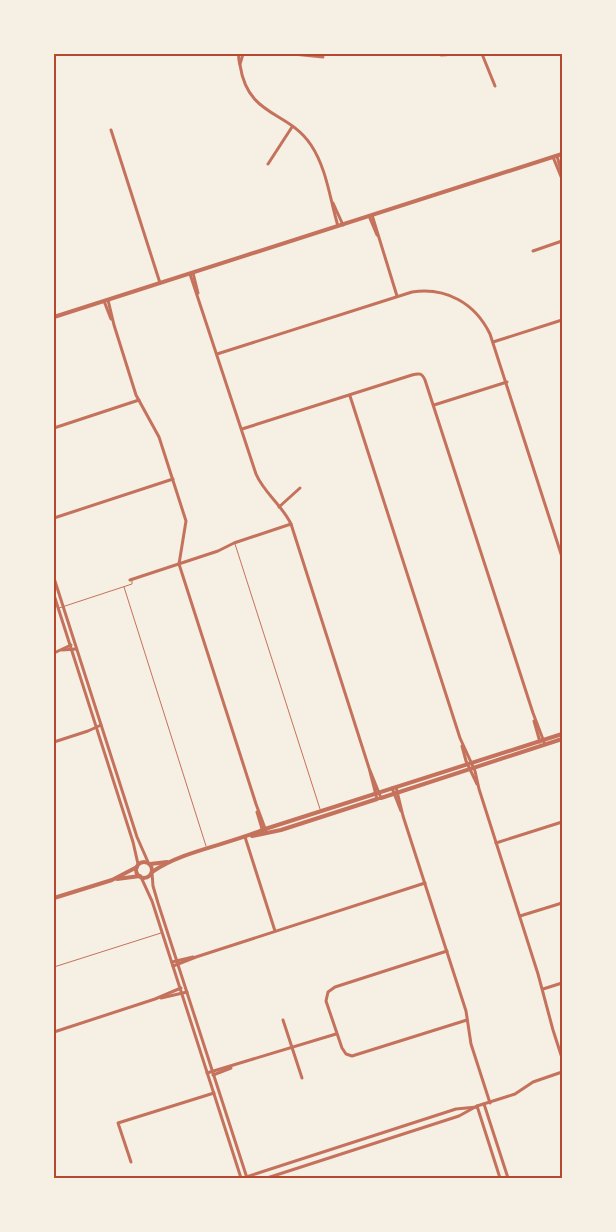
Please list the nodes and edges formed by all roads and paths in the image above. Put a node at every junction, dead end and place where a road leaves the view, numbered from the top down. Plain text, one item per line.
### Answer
1 (239, 54) edge
2 (243, 54) edge
3 (292, 54) edge
4 (457, 54) edge
5 (482, 54) edge
6 (441, 55) edge
7 (323, 57) dead end
8 (240, 65) junction
9 (495, 86) dead end
10 (292, 127) junction
11 (111, 130) dead end
12 (562, 154) edge
13 (555, 156) junction
14 (268, 164) dead end
15 (562, 178) edge
16 (331, 198) junction
17 (371, 216) junction
18 (343, 224) junction
19 (338, 226) junction
20 (562, 241) edge
21 (533, 251) dead end
22 (192, 273) junction
23 (160, 284) junction
24 (397, 296) junction
25 (106, 301) junction
26 (54, 318) edge
27 (562, 320) edge
28 (493, 342) junction
29 (218, 354) junction
30 (506, 382) junction
31 (350, 396) junction
32 (139, 400) junction
33 (434, 406) junction
34 (54, 428) edge
35 (242, 430) junction
36 (173, 479) junction
37 (300, 488) dead end
38 (279, 507) junction
39 (54, 517) edge
40 (291, 524) junction
41 (234, 543) junction
42 (562, 557) edge
43 (179, 564) junction
44 (54, 578) edge
45 (130, 580) joint
46 (124, 587) junction
47 (54, 595) edge
48 (63, 606) junction
49 (58, 608) junction
50 (75, 644) junction
51 (70, 645) junction
52 (76, 649) junction
53 (62, 650) junction
54 (72, 650) junction
55 (54, 653) edge
56 (101, 727) junction
57 (97, 728) junction
58 (562, 734) edge
59 (562, 739) edge
60 (541, 740) junction
61 (54, 742) edge
62 (543, 746) junction
63 (469, 764) junction
64 (472, 768) junction
65 (394, 788) junction
66 (377, 793) junction
67 (396, 793) junction
68 (379, 798) junction
69 (320, 811) junction
70 (322, 817) junction
71 (562, 822) edge
72 (265, 832) junction
73 (245, 837) junction
74 (496, 843) junction
75 (207, 849) junction
76 (169, 862) junction
77 (149, 863) junction
78 (138, 866) junction
79 (152, 873) junction
80 (140, 876) junction
81 (112, 880) junction
82 (425, 883) junction
83 (54, 897) edge
84 (562, 903) edge
85 (520, 916) junction
86 (276, 931) junction
87 (162, 933) junction
88 (446, 951) junction
89 (177, 963) junction
90 (172, 964) junction
91 (54, 967) edge
92 (562, 983) edge
93 (185, 987) junction
94 (180, 988) junction
95 (543, 989) junction
96 (187, 992) junction
97 (182, 993) junction
98 (155, 999) junction
99 (283, 1020) dead end
100 (467, 1020) junction
101 (54, 1032) edge
102 (336, 1034) junction
103 (292, 1048) junction
104 (562, 1058) edge
105 (562, 1072) edge
106 (213, 1073) junction
107 (208, 1075) junction
108 (302, 1078) dead end
109 (218, 1092) junction
110 (214, 1093) junction
111 (490, 1103) junction
112 (484, 1104) junction
113 (477, 1106) junction
114 (131, 1162) dead end
115 (244, 1178) edge
116 (267, 1178) edge
117 (500, 1178) edge
118 (508, 1178) edge

1 - 8 street
2 - 8 street
3 - 7 street
4 - 6 street
5 - 9 street
8 - 10 street
10 - 14 street
10 - 16 street
11 - 23 street
12 - 13 street
13 - 15 street
13 - 17 street
16 - 18 street
16 - 19 street
17 - 18 street
17 - 24 street
18 - 19 street
19 - 22 street
20 - 21 street
22 - 23 street
22 - 29 street
23 - 25 street
24 - 28 street
24 - 29 street
25 - 26 street
25 - 32 street
27 - 28 street
28 - 30 street
29 - 35 street
30 - 33 street
30 - 42 street
31 - 33 street
31 - 35 street
31 - 63 street
32 - 34 street
32 - 36 street
33 - 60 street
35 - 38 street
36 - 39 street
36 - 43 street
37 - 38 street
38 - 40 street
40 - 41 street
40 - 66 street
41 - 43 street
41 - 69 lane
43 - 45 street
43 - 72 street
44 - 48 street
45 - 46 lane
46 - 48 lane
46 - 75 lane
47 - 49 street
48 - 49 lane
48 - 50 street
49 - 51 street
50 - 51 street
50 - 52 street
51 - 53 street
51 - 54 street
52 - 54 street
52 - 56 street
53 - 54 street
53 - 55 street
54 - 57 street
56 - 57 street
56 - 77 street
57 - 61 street
57 - 78 street
58 - 60 street
59 - 62 street
60 - 62 street
60 - 63 street
62 - 64 street
63 - 64 street
63 - 65 street
64 - 67 street
64 - 74 street
65 - 66 street
65 - 67 street
66 - 68 street
66 - 69 street
67 - 68 street
67 - 82 street
68 - 70 street
69 - 70 lane
69 - 72 street
70 - 72 street
71 - 74 street
72 - 73 street
73 - 75 street
73 - 86 street
74 - 85 street
75 - 76 street
76 - 77 street
76 - 79 street
77 - 78 street
77 - 79 street
78 - 80 street
78 - 81 street
79 - 80 street
79 - 89 street
80 - 81 street
80 - 87 street
81 - 83 street
82 - 86 street
82 - 88 street
84 - 85 street
85 - 95 street
86 - 89 street
87 - 90 street
87 - 91 lane
88 - 100 street
88 - 102 street
89 - 90 street
89 - 93 street
90 - 94 street
92 - 95 street
93 - 94 street
93 - 96 street
94 - 97 street
94 - 98 street
95 - 104 street
96 - 97 street
96 - 106 street
97 - 98 street
97 - 107 street
98 - 101 street
99 - 103 street
100 - 102 street
100 - 111 street
102 - 103 street
103 - 106 street
103 - 108 street
105 - 111 street
106 - 107 street
106 - 109 street
107 - 110 street
109 - 110 street
109 - 115 street
110 - 114 street
110 - 115 street
111 - 112 street
112 - 113 street
112 - 118 street
113 - 115 street
113 - 116 street
113 - 117 street

